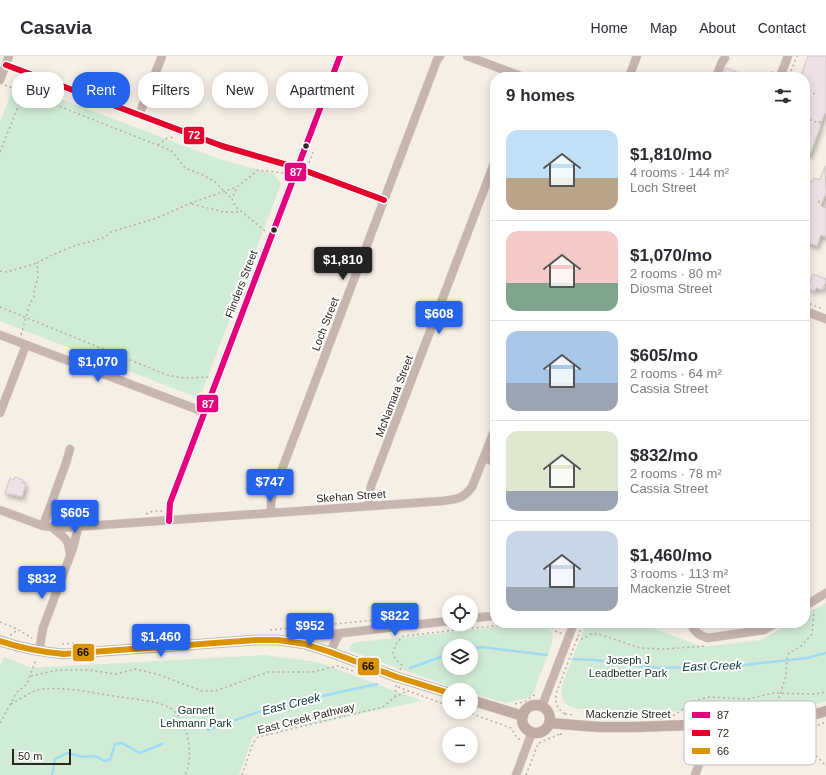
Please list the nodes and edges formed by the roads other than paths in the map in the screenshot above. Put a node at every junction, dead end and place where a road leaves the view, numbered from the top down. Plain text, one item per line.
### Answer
1 (10, 56) edge
2 (162, 56) edge
3 (340, 56) edge
4 (440, 56) edge
5 (467, 56) edge
6 (637, 56) edge
7 (788, 56) edge
8 (725, 58) dead end
9 (486, 59) edge
10 (6, 65) junction
11 (513, 72) edge
12 (631, 72) edge
13 (718, 72) edge
14 (782, 72) edge
15 (0, 81) edge
16 (139, 115) junction
17 (298, 168) junction
18 (490, 174) edge
19 (384, 200) junction
20 (810, 313) edge
21 (826, 319) edge
22 (0, 335) edge
23 (23, 344) junction
24 (204, 412) junction
25 (0, 413) edge
26 (490, 442) edge
27 (70, 449) dead end
28 (484, 458) junction
29 (490, 460) edge
30 (368, 505) junction
31 (0, 510) edge
32 (271, 513) junction
33 (169, 521) junction
34 (43, 526) junction
35 (52, 527) junction
36 (78, 528) junction
37 (70, 556) junction
38 (826, 593) edge
39 (810, 603) edge
40 (490, 616) edge
41 (478, 617) edge
42 (442, 622) edge
43 (572, 628) edge
44 (694, 628) edge
45 (770, 628) edge
46 (339, 634) junction
47 (4, 638) edge
48 (278, 640) junction
49 (39, 652) junction
50 (330, 652) junction
51 (442, 692) edge
52 (478, 702) edge
53 (542, 706) junction
54 (826, 711) edge
55 (816, 714) edge
56 (523, 716) junction
57 (549, 723) junction
58 (684, 725) edge
59 (532, 732) junction
60 (699, 765) edge
61 (516, 775) edge
62 (695, 775) edge

1 - 10 street
2 - 16 street
3 - 17 street, Flinders Street
4 - 19 street, Loch Street
5 - 9 street
6 - 12 street
7 - 14 street
8 - 13 street
9 - 11 street
10 - 15 street
10 - 16 street
16 - 17 street
17 - 19 street
17 - 24 street, Flinders Street
18 - 30 street, McNamara Street
19 - 32 street, Loch Street
20 - 21 street
22 - 23 street
23 - 24 street
23 - 25 street
24 - 33 street, Flinders Street
26 - 28 street
27 - 34 street
28 - 29 street
28 - 30 street, Skehan Street
30 - 32 street, Skehan Street
31 - 34 street, Skehan Street
32 - 33 street, Skehan Street
33 - 36 street, Skehan Street
34 - 35 street, Skehan Street
35 - 36 street, Skehan Street
35 - 37 street
36 - 37 street
37 - 49 street
38 - 39 street
40 - 41 street
42 - 46 street
43 - 53 street
44 - 45 street
46 - 48 street
46 - 50 street
47 - 49 main road
48 - 49 main road
48 - 50 main road
50 - 51 main road
52 - 56 main road
53 - 56 main road
53 - 57 main road
54 - 55 main road, Mackenzie Street
56 - 59 main road
57 - 58 main road, Mackenzie Street
57 - 59 main road
59 - 61 street
60 - 62 street

